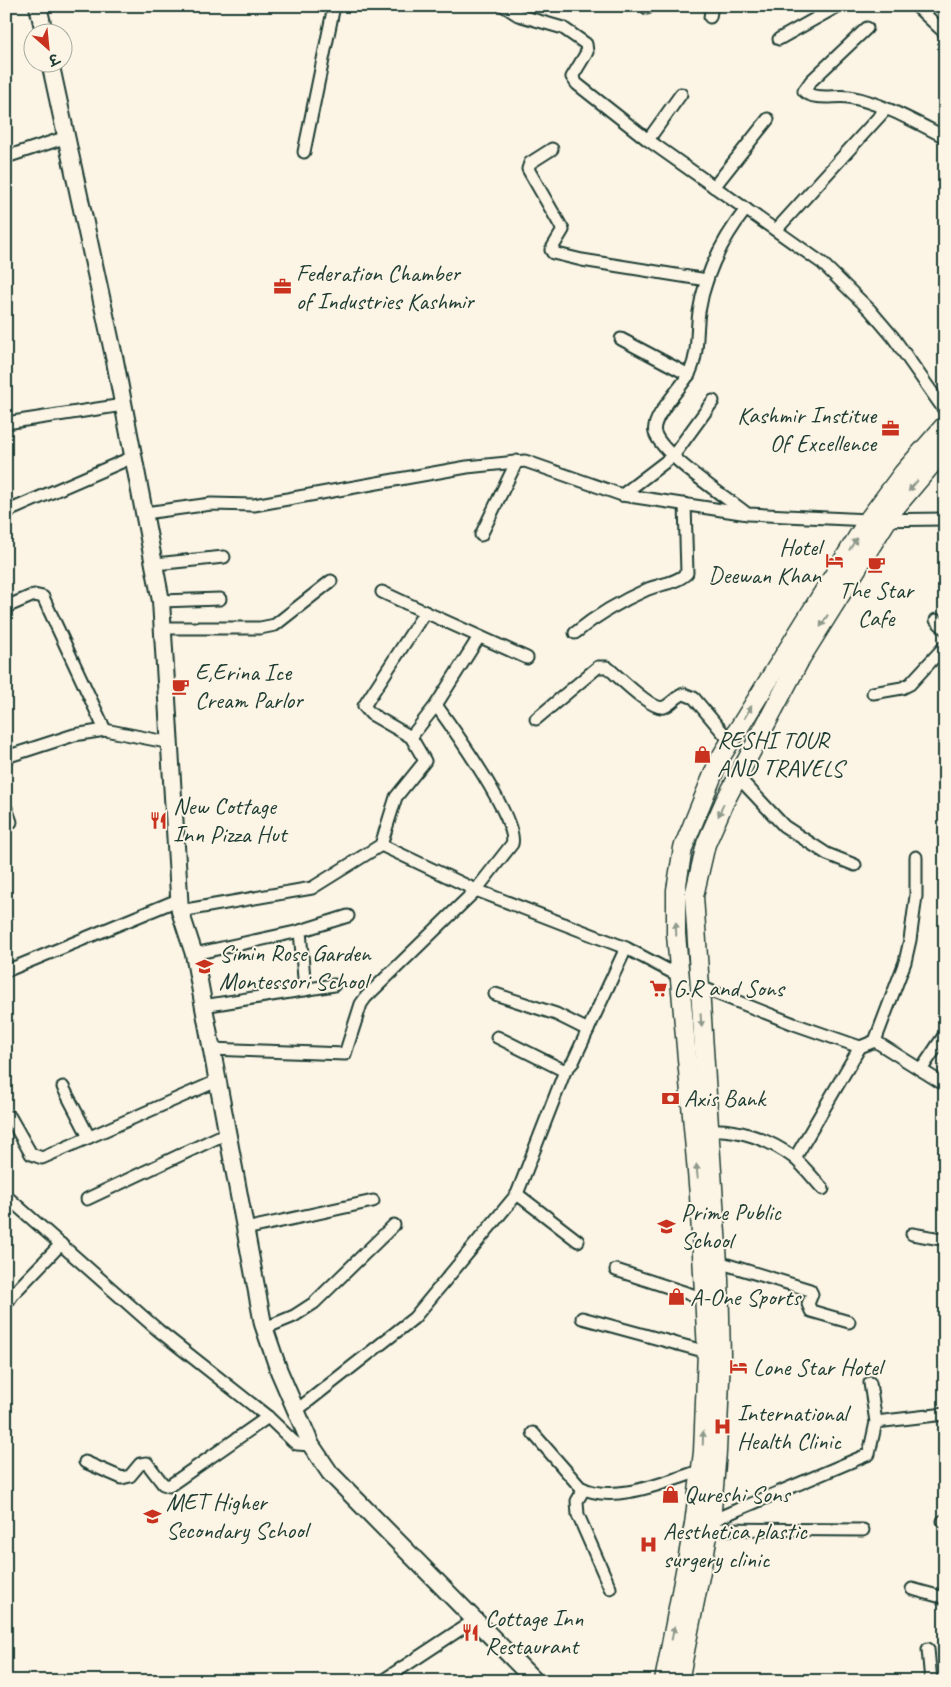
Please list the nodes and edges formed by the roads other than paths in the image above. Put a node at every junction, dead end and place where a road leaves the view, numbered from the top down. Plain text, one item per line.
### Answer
1 (38, 6) edge
2 (334, 6) edge
3 (504, 6) edge
4 (838, 6) edge
5 (916, 6) edge
6 (42, 22) edge
7 (867, 28) dead end
8 (945, 32) edge
9 (779, 39) dead end
10 (52, 72) edge
11 (681, 94) dead end
12 (886, 109) junction
13 (768, 119) dead end
14 (66, 137) junction
15 (945, 137) edge
16 (648, 140) junction
17 (552, 149) dead end
18 (304, 152) dead end
19 (6, 158) edge
20 (714, 187) junction
21 (746, 210) junction
22 (776, 230) junction
23 (707, 280) junction
24 (621, 339) dead end
25 (689, 374) junction
26 (713, 401) dead end
27 (123, 405) junction
28 (945, 411) edge
29 (6, 423) edge
30 (945, 425) edge
31 (945, 449) edge
32 (673, 456) junction
33 (133, 457) junction
34 (517, 461) junction
35 (622, 495) junction
36 (685, 504) junction
37 (6, 512) edge
38 (146, 513) junction
39 (748, 514) junction
40 (887, 519) junction
41 (945, 519) edge
42 (868, 520) junction
43 (481, 535) dead end
44 (224, 557) dead end
45 (155, 564) junction
46 (331, 581) dead end
47 (382, 592) dead end
48 (220, 599) dead end
49 (161, 602) junction
50 (6, 607) edge
51 (425, 612) junction
52 (936, 620) dead end
53 (163, 628) junction
54 (945, 629) edge
55 (575, 633) dead end
56 (479, 637) junction
57 (945, 646) edge
58 (527, 658) dead end
59 (873, 693) dead end
60 (436, 705) junction
61 (536, 719) dead end
62 (105, 730) junction
63 (411, 737) junction
64 (730, 741) junction
65 (171, 744) junction
66 (6, 757) edge
67 (738, 777) junction
68 (6, 808) edge
69 (11, 822) dead end
70 (381, 845) junction
71 (916, 857) dead end
72 (855, 865) dead end
73 (476, 890) junction
74 (180, 905) junction
75 (348, 916) dead end
76 (300, 931) junction
77 (626, 948) junction
78 (194, 954) junction
79 (6, 971) edge
80 (681, 977) junction
81 (334, 985) dead end
82 (698, 986) junction
83 (304, 990) junction
84 (495, 994) dead end
85 (204, 1006) junction
86 (588, 1030) junction
87 (945, 1034) edge
88 (497, 1036) dead end
89 (875, 1041) junction
90 (860, 1047) junction
91 (212, 1049) junction
92 (921, 1070) junction
93 (565, 1071) junction
94 (217, 1081) junction
95 (945, 1085) edge
96 (63, 1087) dead end
97 (10, 1117) dead end
98 (709, 1130) junction
99 (227, 1133) junction
100 (89, 1137) junction
101 (795, 1158) junction
102 (823, 1189) dead end
103 (517, 1194) junction
104 (6, 1196) edge
105 (87, 1199) dead end
106 (373, 1201) dead end
107 (394, 1225) dead end
108 (245, 1229) junction
109 (912, 1234) dead end
110 (578, 1240) dead end
111 (945, 1242) edge
112 (61, 1244) junction
113 (718, 1262) junction
114 (616, 1270) dead end
115 (705, 1299) junction
116 (6, 1304) edge
117 (582, 1318) dead end
118 (849, 1322) dead end
119 (265, 1328) junction
120 (707, 1352) junction
121 (870, 1383) dead end
122 (297, 1410) junction
123 (945, 1414) edge
124 (268, 1417) junction
125 (876, 1422) junction
126 (533, 1433) dead end
127 (311, 1444) junction
128 (85, 1462) dead end
129 (700, 1471) junction
130 (584, 1489) junction
131 (710, 1525) junction
132 (863, 1530) dead end
133 (610, 1588) dead end
134 (912, 1590) dead end
135 (945, 1598) edge
136 (476, 1620) junction
137 (928, 1649) dead end
138 (382, 1681) edge
139 (536, 1681) edge
140 (664, 1681) edge
141 (679, 1681) edge
142 (932, 1681) edge

1 - 6 main road
2 - 18 street
3 - 16 street
4 - 9 street
5 - 8 street
7 - 12 street
10 - 14 main road
11 - 16 street
12 - 15 street
12 - 22 street
13 - 20 street
14 - 19 street
14 - 27 main road
16 - 20 street
17 - 23 street
20 - 21 street
21 - 22 street
21 - 23 street
22 - 28 street
23 - 25 street
24 - 25 street
25 - 32 street
26 - 32 street
27 - 29 street
27 - 33 main road
30 - 42 main road
31 -> 40 main road
32 - 35 street
32 - 39 street
33 - 37 street
33 - 38 main road
34 - 35 street
34 - 38 street
34 - 43 street
35 - 36 street
36 - 39 street
36 - 55 street
38 - 45 main road
39 - 42 street
40 - 41 street
40 - 42 street
40 -> 67 main road
64 -> 42 main road
44 - 45 street
45 - 49 main road
46 - 53 street
47 - 51 street
48 - 49 street
49 - 53 main road
50 - 62 street
51 - 56 street
51 - 63 street
52 - 54 street
53 - 65 main road
56 - 58 street
56 - 60 street
57 - 59 street
60 - 63 street
60 - 73 street
61 - 64 street
62 - 65 street
62 - 66 street
63 - 70 street
80 -> 64 main road
65 - 74 main road
67 - 72 street
67 -> 82 main road
68 - 69 street
70 - 73 street
70 - 74 street
71 - 89 street
73 - 77 street
73 - 91 street
74 - 78 main road
74 - 79 street
75 - 76 street
76 - 78 street
76 - 83 street
77 - 80 street
77 - 86 street
78 - 85 main road
115 -> 80 main road
81 - 83 street
82 - 90 street
82 -> 98 main road
83 - 85 street
84 - 86 street
85 - 91 main road
86 - 93 street
87 - 92 street
88 - 93 street
89 - 90 street
89 - 92 street
90 - 101 street
91 - 94 main road
92 - 95 street
93 - 103 street
94 - 99 main road
94 - 100 street
96 - 100 street
97 - 100 street
98 - 101 street
98 - 113 main road
99 - 105 street
99 - 108 main road
101 - 102 street
103 - 110 street
103 - 122 street
104 - 112 street
106 - 108 street
107 - 119 street
108 - 119 main road
109 - 111 street
112 - 116 street
112 - 124 street
113 - 118 street
113 - 131 main road
114 - 115 street
115 - 120 main road
117 - 120 street
119 - 122 main road
129 -> 120 main road
121 - 125 street
122 - 127 main road
123 - 125 street
124 - 127 street
124 - 128 street
125 - 131 street
126 - 130 street
127 - 136 main road
129 - 130 street
140 -> 129 main road
130 - 133 street
131 - 132 street
131 - 141 main road
134 - 135 street
136 - 138 street
136 - 139 main road
137 - 142 street

